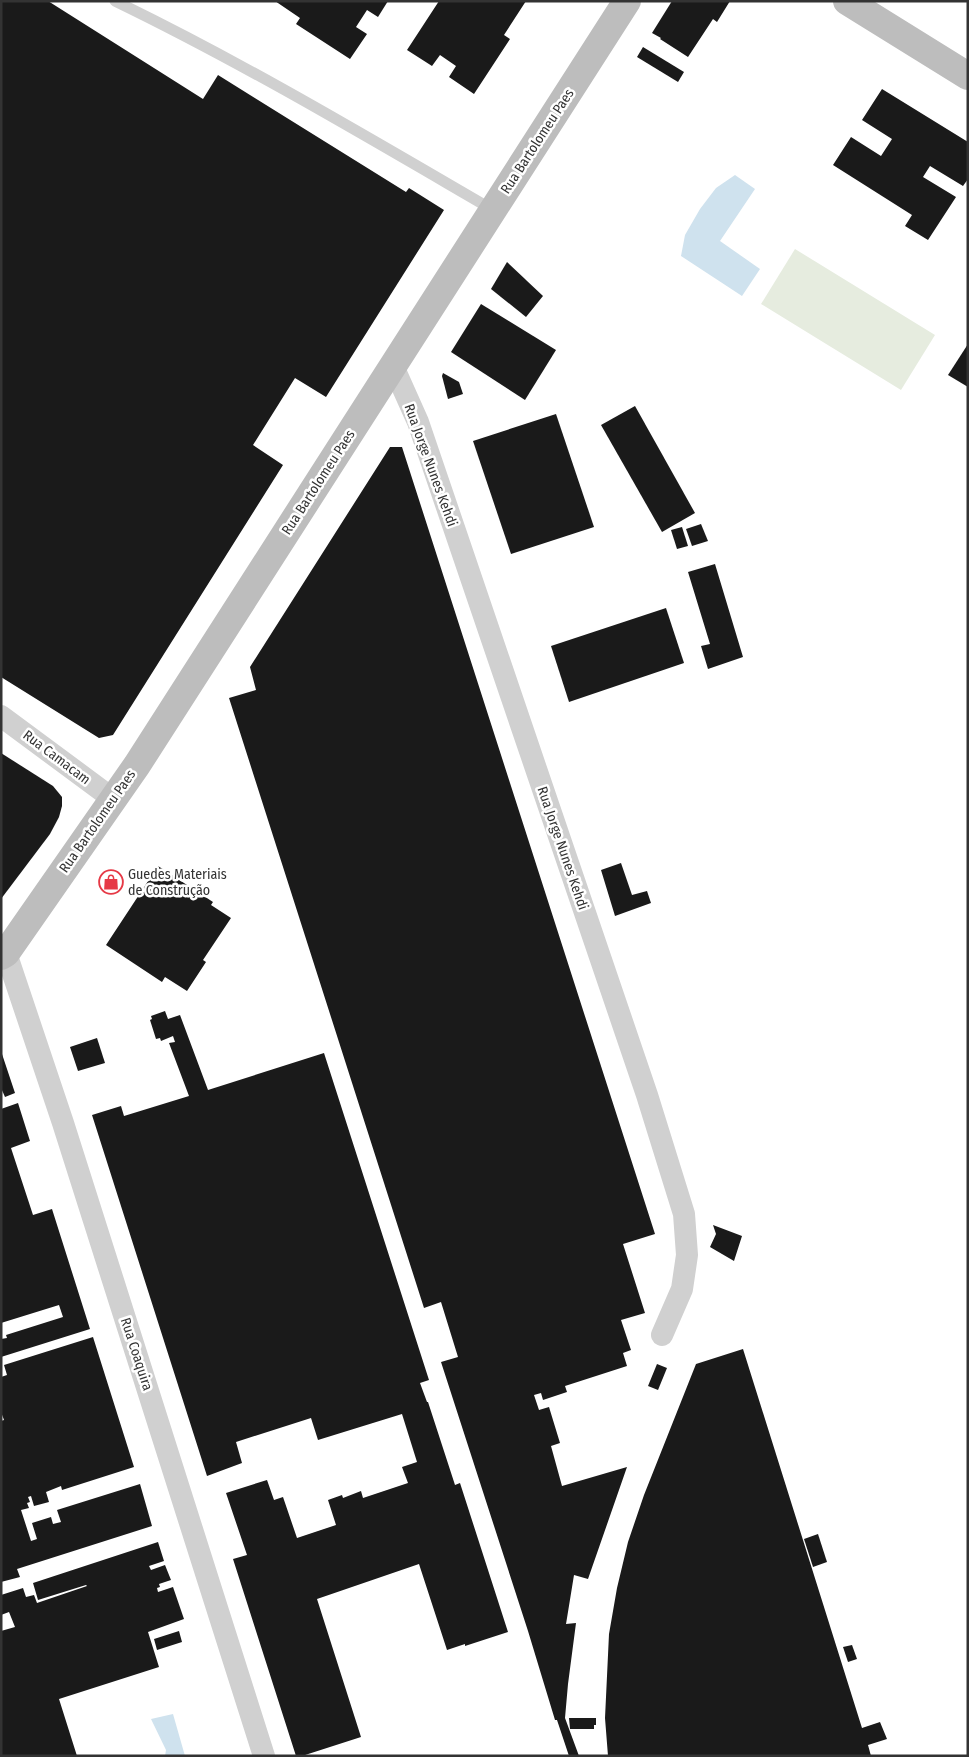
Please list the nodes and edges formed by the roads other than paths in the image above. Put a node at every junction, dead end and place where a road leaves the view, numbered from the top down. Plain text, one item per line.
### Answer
1 (115, 1) edge
2 (627, 1) edge
3 (847, 1) edge
4 (968, 76) edge
5 (493, 210) junction
6 (393, 366) junction
7 (1, 716) edge
8 (113, 799) junction
9 (3, 954) edge
10 (662, 1335) dead end
11 (264, 1756) edge

1 - 5 lane
2 - 5 street, Rua Bartolomeu Paes
3 - 4 street
5 - 6 street, Rua Bartolomeu Paes
6 - 8 street, Rua Bartolomeu Paes
6 - 10 street, Rua Jorge Nunes Kehdi
7 - 8 street, Rua Camacam
8 - 9 street, Rua Bartolomeu Paes
9 - 11 street, Rua Coaquira

